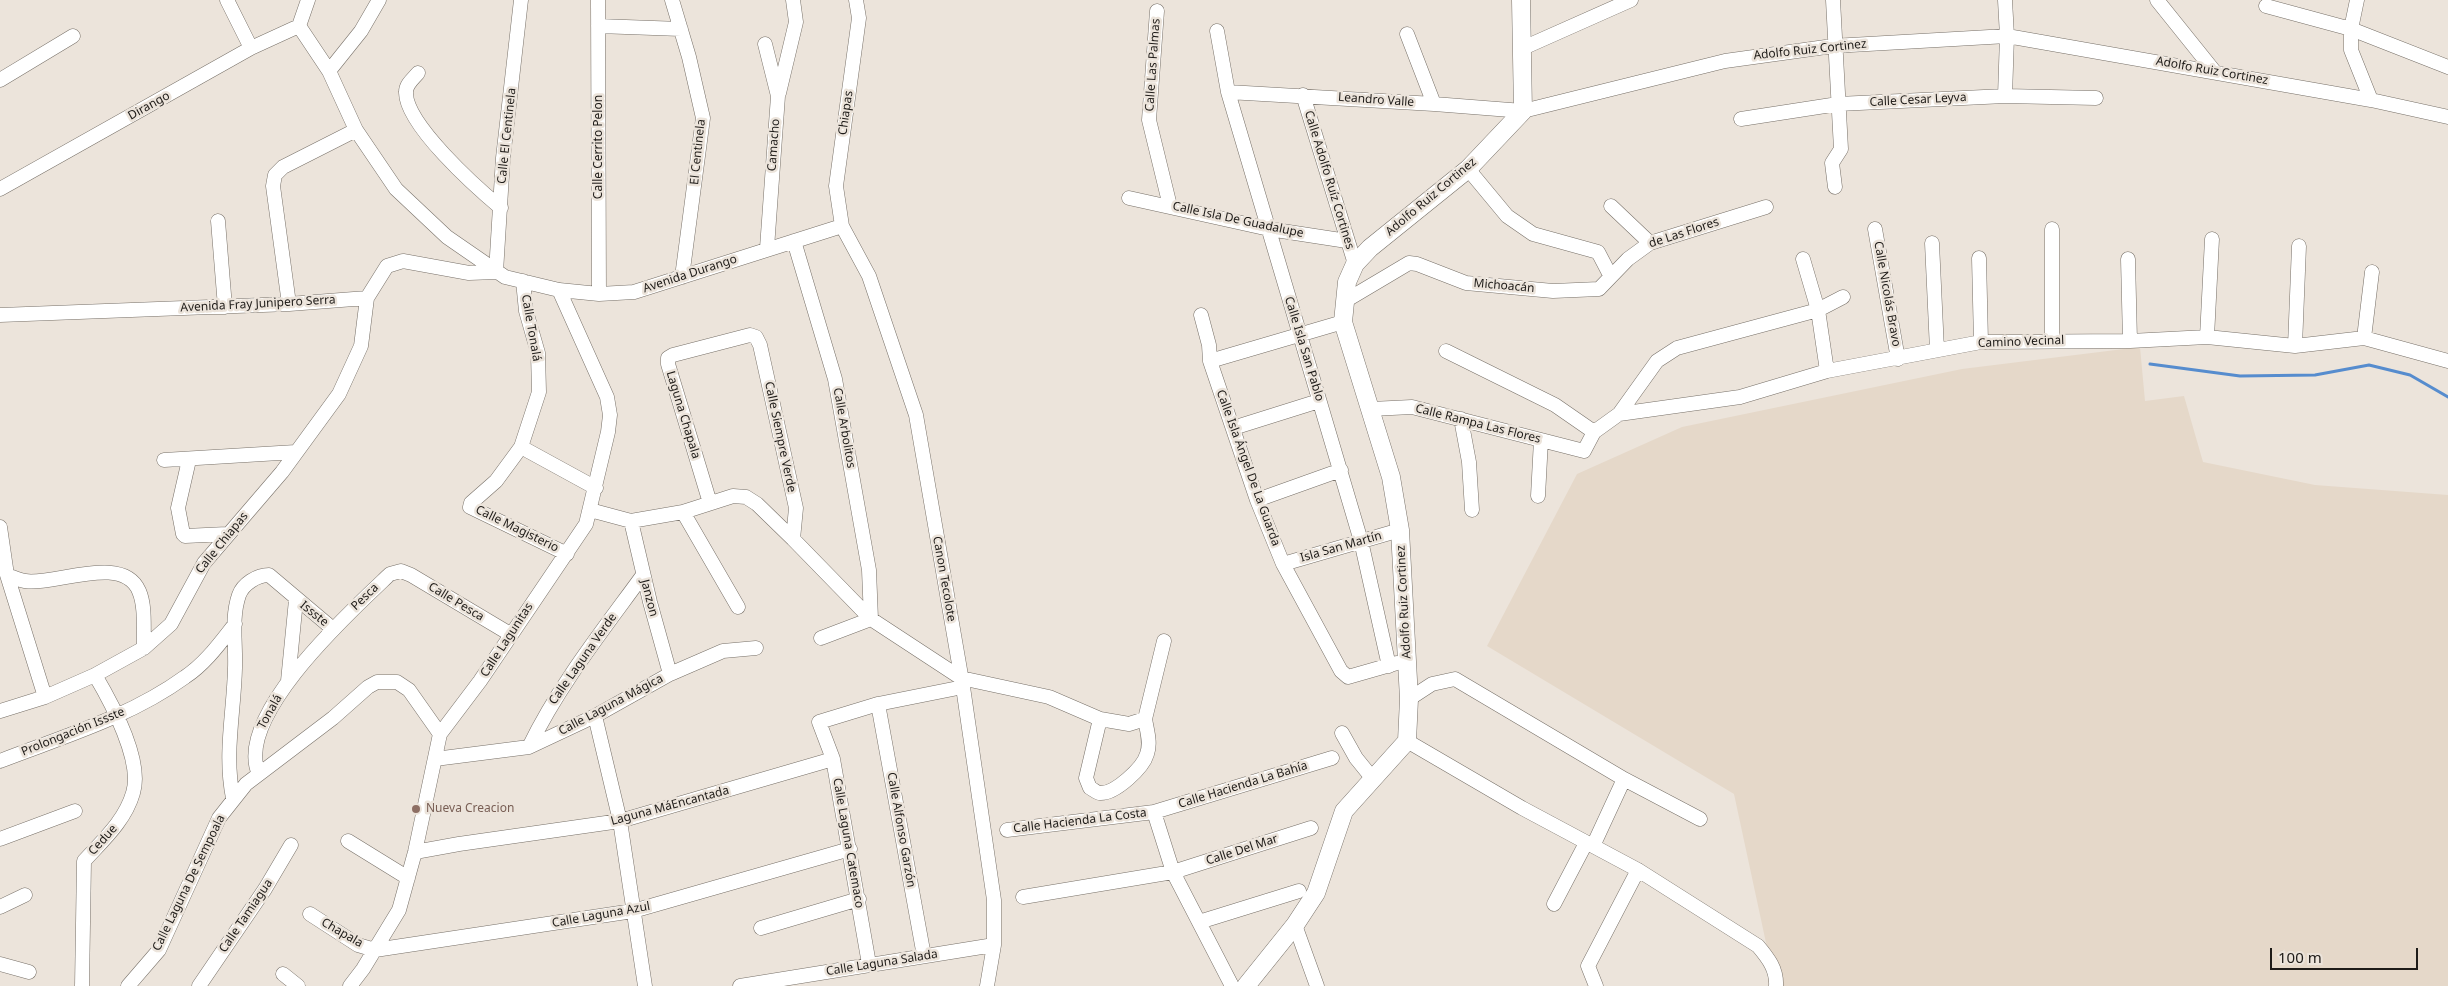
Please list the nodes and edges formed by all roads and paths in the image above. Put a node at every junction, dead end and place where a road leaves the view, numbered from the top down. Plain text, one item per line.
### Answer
1 (228, 0) edge
2 (308, 0) edge
3 (379, 0) edge
4 (521, 0) edge
5 (598, 0) edge
6 (672, 0) edge
7 (793, 0) edge
8 (856, 0) edge
9 (1520, 0) edge
10 (1631, 0) edge
11 (1833, 0) edge
12 (2005, 0) edge
13 (2157, 0) edge
14 (2357, 0) edge
15 (2266, 6) dead end
16 (1157, 11) dead end
17 (299, 26) junction
18 (598, 26) junction
19 (681, 29) junction
20 (2351, 29) junction
21 (1217, 31) dead end
22 (1407, 34) dead end
23 (73, 36) dead end
24 (2007, 36) junction
25 (765, 44) dead end
26 (1833, 46) junction
27 (251, 48) junction
28 (1522, 48) junction
29 (2448, 67) edge
30 (2214, 71) junction
31 (329, 72) junction
32 (418, 73) dead end
33 (0, 80) edge
34 (1228, 92) junction
35 (1302, 95) junction
36 (778, 96) junction
37 (2005, 96) junction
38 (2096, 98) dead end
39 (2371, 100) junction
40 (1434, 104) junction
41 (1838, 104) junction
42 (1523, 111) junction
43 (2448, 117) edge
44 (1741, 119) dead end
45 (356, 130) junction
46 (1468, 169) junction
47 (1835, 186) dead end
48 (0, 189) edge
49 (1129, 198) dead end
50 (1170, 206) junction
51 (1611, 206) dead end
52 (1766, 207) dead end
53 (500, 208) junction
54 (218, 221) dead end
55 (842, 226) junction
56 (1269, 229) junction
57 (1875, 229) dead end
58 (2052, 229) dead end
59 (2212, 239) dead end
60 (794, 241) junction
61 (1347, 241) junction
62 (1650, 243) junction
63 (1932, 243) dead end
64 (2299, 246) dead end
65 (767, 248) junction
66 (1979, 258) dead end
67 (1803, 259) dead end
68 (2128, 259) dead end
69 (1356, 264) junction
70 (496, 272) junction
71 (2372, 272) dead end
72 (1610, 275) junction
73 (682, 277) junction
74 (523, 281) junction
75 (559, 290) junction
76 (599, 294) junction
77 (1843, 297) dead end
78 (367, 298) junction
79 (1345, 301) junction
80 (289, 304) junction
81 (225, 307) junction
82 (1818, 310) junction
83 (0, 315) edge
84 (1201, 315) dead end
85 (1343, 322) junction
86 (1298, 334) junction
87 (756, 337) joint
88 (2207, 337) junction
89 (2364, 338) junction
90 (2052, 341) junction
91 (2130, 341) junction
92 (1981, 342) junction
93 (2295, 346) junction
94 (1937, 350) junction
95 (1446, 351) dead end
96 (1898, 359) junction
97 (1210, 361) junction
98 (2448, 361) edge
99 (1827, 371) junction
100 (1320, 400) junction
101 (1371, 409) junction
102 (1619, 414) junction
103 (1461, 419) junction
104 (1233, 428) junction
105 (1594, 432) junction
106 (1540, 440) junction
107 (522, 447) junction
108 (1584, 451) joint
109 (296, 452) junction
110 (164, 460) dead end
111 (189, 460) junction
112 (1341, 470) junction
113 (596, 488) junction
114 (1538, 496) dead end
115 (1257, 500) junction
116 (471, 503) joint
117 (710, 503) junction
118 (590, 510) junction
119 (1472, 510) dead end
120 (683, 512) junction
121 (631, 521) junction
122 (0, 527) edge
123 (1400, 530) junction
124 (227, 534) junction
125 (793, 539) junction
126 (1361, 541) junction
127 (567, 554) junction
128 (1283, 564) junction
129 (401, 571) joint
130 (7, 575) junction
131 (643, 575) junction
132 (296, 600) junction
133 (738, 607) dead end
134 (871, 619) junction
135 (235, 624) junction
136 (333, 629) junction
137 (510, 634) junction
138 (821, 638) dead end
139 (1164, 642) dead end
140 (144, 648) junction
141 (756, 648) dead end
142 (1407, 659) junction
143 (1389, 666) junction
144 (670, 674) junction
145 (95, 675) junction
146 (288, 681) junction
147 (962, 682) junction
148 (45, 697) junction
149 (1409, 699) junction
150 (878, 704) junction
151 (0, 711) edge
152 (118, 716) junction
153 (595, 716) junction
154 (1100, 719) junction
155 (1145, 719) junction
156 (1342, 733) dead end
157 (440, 734) junction
158 (1407, 741) junction
159 (529, 747) junction
160 (1332, 758) dead end
161 (434, 759) junction
162 (833, 759) junction
163 (0, 761) edge
164 (259, 774) junction
165 (1373, 779) junction
166 (1624, 779) junction
167 (233, 798) junction
168 (75, 811) dead end
169 (1154, 812) junction
170 (1700, 819) dead end
171 (620, 822) junction
172 (1311, 828) dead end
173 (1007, 830) dead end
174 (0, 839) edge
175 (348, 841) dead end
176 (1589, 844) junction
177 (291, 845) dead end
178 (850, 849) junction
179 (415, 852) junction
180 (1638, 870) junction
181 (1173, 872) junction
182 (408, 878) junction
183 (1299, 891) dead end
184 (24, 895) dead end
185 (1023, 897) dead end
186 (859, 899) junction
187 (1554, 904) dead end
188 (0, 908) edge
189 (633, 911) junction
190 (310, 914) dead end
191 (1199, 922) junction
192 (1295, 925) junction
193 (761, 928) dead end
194 (994, 945) junction
195 (375, 950) junction
196 (924, 956) junction
197 (0, 964) edge
198 (869, 964) junction
199 (29, 972) dead end
200 (283, 974) dead end
201 (82, 986) edge
202 (128, 986) edge
203 (199, 986) edge
204 (298, 986) edge
205 (350, 986) edge
206 (645, 986) edge
207 (740, 986) edge
208 (987, 986) edge
209 (1232, 986) edge
210 (1246, 986) edge
211 (1317, 986) edge
212 (1596, 986) edge
213 (1776, 986) edge

1 - 27 street
2 - 17 street
3 - 31 street
4 - 53 street, Calle El Centinela
5 - 18 street, Calle Cerrito Pelon
6 - 19 street, El Centinela
7 - 36 street
8 - 55 street, Chiapas
9 - 28 main road
10 - 28 street
11 - 26 street
12 - 24 street
13 - 30 street
14 - 20 street
15 - 20 street
16 - 50 street, Calle Las Palmas
17 - 27 street, Dirango
17 - 31 street, Avenida Durango
18 - 19 street
18 - 76 street, Calle Cerrito Pelon
19 - 73 street, El Centinela
20 - 29 street
20 - 39 street
21 - 34 street, Calle Isla San Pablo
22 - 40 street
23 - 33 street
24 - 26 street, Adolfo Ruiz Cortinez
24 - 30 street, Adolfo Ruiz Cortinez
24 - 37 street
25 - 36 street, Camacho
26 - 41 street
26 - 42 street, Adolfo Ruiz Cortinez
27 - 48 street, Dirango
28 - 42 main road
30 - 39 street, Adolfo Ruiz Cortinez
31 - 45 street, Avenida Durango
32 - 53 street
34 - 35 street, Leandro Valle
34 - 56 street, Calle Isla San Pablo
35 - 40 street, Leandro Valle
35 - 61 street, Calle Adolfo Ruíz Cortines
36 - 65 street, Camacho
37 - 38 street, Calle Cesar Leyva
37 - 41 street, Calle Cesar Leyva
39 - 43 street, Adolfo Ruiz Cortinez
40 - 42 street, Leandro Valle
41 - 44 street, Calle Cesar Leyva
41 - 47 street
42 - 46 main road, Adolfo Ruiz Cortinez
45 - 70 street, Avenida Durango
45 - 80 street
46 - 69 main road, Adolfo Ruiz Cortinez
46 - 72 street
49 - 50 street, Calle Isla De Guadalupe
50 - 56 street, Calle Isla De Guadalupe
51 - 62 street
52 - 62 street, de Las Flores
53 - 70 street, Calle El Centinela
54 - 81 street
55 - 60 street, Avenida Durango
55 - 147 street, Canon Tecolote
56 - 61 street, Calle Isla De Guadalupe
56 - 86 street, Calle Isla San Pablo
57 - 96 street, Calle Nicolás Bravo
58 - 90 street
59 - 88 street
60 - 65 street, Avenida Durango
60 - 134 street, Calle Arbolitos
61 - 69 street, Calle Adolfo Ruíz Cortines
62 - 72 street, de Las Flores
63 - 94 street
64 - 93 street
65 - 73 street, Avenida Durango
66 - 92 street
67 - 82 street
68 - 91 street
69 - 79 main road, Adolfo Ruiz Cortinez
70 - 74 street, Avenida Durango
70 - 78 street
71 - 89 street
72 - 79 street, Michoacán
73 - 76 street, Avenida Durango
74 - 75 street, Avenida Durango
74 - 107 street, Calle Tonalá
75 - 76 street, Avenida Durango
75 - 113 street, Calle Lagunitas
77 - 82 street
78 - 80 street, Avenida Fray Junipero Serra
78 - 109 street, Calle Chiapas
79 - 85 main road, Adolfo Ruiz Cortinez
80 - 81 street, Avenida Fray Junipero Serra
81 - 83 street, Avenida Fray Junipero Serra
82 - 99 street
82 - 102 street
84 - 97 street, Calle Isla Ángel De La Guarda
85 - 86 street
85 - 101 main road, Adolfo Ruiz Cortinez
86 - 97 street
86 - 100 street, Calle Isla San Pablo
87 - 117 street, Laguna Chapala
87 - 125 street, Calle Siempre Verde
88 - 91 street, Camino Vecinal
88 - 93 street, Camino Vecinal
89 - 93 street, Camino Vecinal
89 - 98 street, Camino Vecinal
90 - 91 street, Camino Vecinal
90 - 92 street, Camino Vecinal
92 - 94 street, Camino Vecinal
94 - 96 street, Camino Vecinal
95 - 105 street
96 - 99 street, Camino Vecinal
97 - 104 street, Calle Isla Ángel De La Guarda
99 - 102 street, Camino Vecinal
100 - 104 street
100 - 112 street, Calle Isla San Pablo
101 - 103 street, Calle Rampa Las Flores
101 - 123 main road, Adolfo Ruiz Cortinez
102 - 105 street, Camino Vecinal
103 - 106 street, Calle Rampa Las Flores
103 - 119 street
104 - 115 street, Calle Isla Ángel De La Guarda
105 - 108 street, Camino Vecinal
106 - 108 street, Calle Rampa Las Flores
106 - 114 street
107 - 113 street
107 - 116 street, Calle Tonalá
109 - 111 street
109 - 124 street, Calle Chiapas
110 - 111 street
111 - 124 street
112 - 115 street
112 - 126 street, Calle Isla San Pablo
113 - 118 street, Calle Lagunitas
115 - 128 street, Calle Isla Ángel De La Guarda
116 - 127 street, Calle Magisterio
117 - 120 street
117 - 125 street
118 - 121 street
118 - 127 street, Calle Lagunitas
120 - 121 street
120 - 133 street
121 - 131 street, Janzon
122 - 130 street
123 - 126 street, Isla San Martín
123 - 142 main road, Adolfo Ruiz Cortinez
124 - 140 street, Calle Chiapas
125 - 134 street
126 - 128 street, Isla San Martín
126 - 143 street, Calle Isla San Pablo
127 - 137 street, Calle Lagunitas
128 - 143 street, Calle Isla Ángel De La Guarda
129 - 136 street, Pesca
129 - 137 street, Calle Pesca
130 - 140 street
130 - 148 street
131 - 144 street, Janzon
131 - 159 street, Calle Laguna Verde
132 - 135 street, Issste
132 - 136 street, Issste
132 - 146 street
134 - 138 street
134 - 147 street
135 - 152 street, Prolongación Issste
135 - 167 street
136 - 146 street
137 - 157 street, Calle Lagunitas
139 - 155 street
140 - 145 street, Calle Chiapas
141 - 144 street, Calle Laguna Mágica
142 - 143 street
142 - 149 main road, Adolfo Ruiz Cortinez
144 - 153 street, Calle Laguna Mágica
145 - 148 street, Calle Chiapas
145 - 152 street, Cedue
146 - 164 street, Tonalá
147 - 150 street
147 - 154 street
147 - 194 street, Canon Tecolote
148 - 151 street, Calle Chiapas
149 - 158 main road, Adolfo Ruiz Cortinez
149 - 166 street
150 - 162 street, Calle Laguna Catemaco
150 - 196 street, Calle Alfonso Garzón
152 - 163 street, Prolongación Issste
152 - 201 street, Cedue
153 - 159 street, Calle Laguna Mágica
153 - 171 street
154 - 155 street
154 - 155 street
156 - 165 street
157 - 161 street, Calle Lagunitas
157 - 164 street
158 - 165 main road
158 - 176 street
159 - 161 street, Calle Laguna Mágica
160 - 169 street, Calle Hacienda La Bahía
161 - 179 street, Calle Lagunitas
162 - 171 street, Laguna MáEncantada
162 - 178 street, Calle Laguna Catemaco
164 - 167 street
165 - 192 main road
166 - 170 street
166 - 176 street
167 - 202 street, Calle Laguna De Sempoala
168 - 174 street
169 - 173 street, Calle Hacienda La Costa
169 - 181 street
171 - 179 street, Laguna MáEncantada
171 - 189 street
172 - 181 street, Calle Del Mar
175 - 182 street
176 - 180 street
176 - 187 street
177 - 203 street, Calle Tamiagua
178 - 186 street, Calle Laguna Catemaco
178 - 189 street, Calle Laguna Azul
179 - 182 street, Calle Lagunitas
180 - 212 street
180 - 213 street
181 - 185 street, Calle Del Mar
181 - 191 street
182 - 195 street, Calle Lagunitas
183 - 191 street
184 - 188 street
186 - 193 street
186 - 198 street, Calle Laguna Catemaco
189 - 195 street, Calle Laguna Azul
189 - 206 street
190 - 195 street, Chapala
191 - 209 street
192 - 210 main road
192 - 211 street
194 - 196 street, Calle Laguna Salada
194 - 208 street, Canon Tecolote
195 - 205 street, Calle Lagunitas
196 - 198 street, Calle Laguna Salada
197 - 199 street
198 - 207 street, Calle Laguna Salada
200 - 204 street

